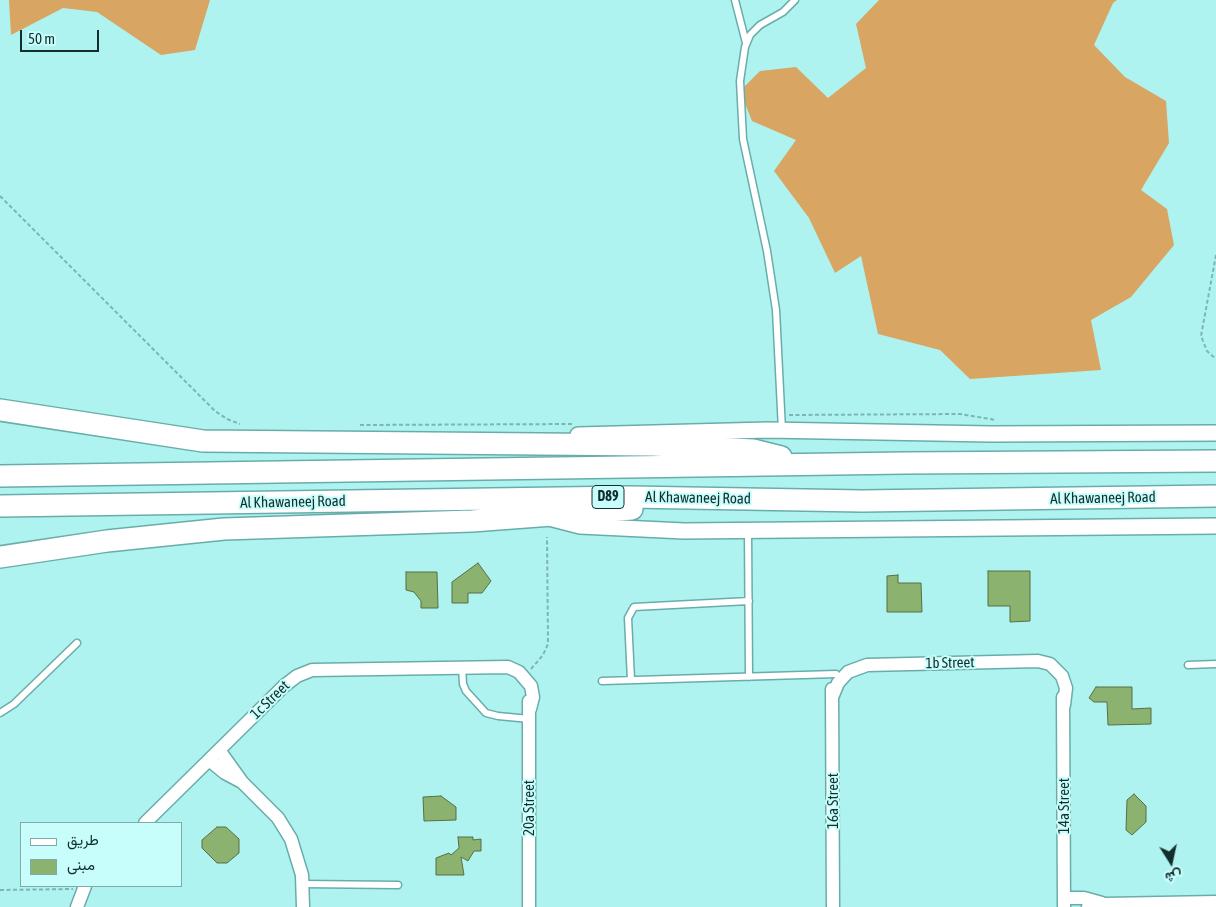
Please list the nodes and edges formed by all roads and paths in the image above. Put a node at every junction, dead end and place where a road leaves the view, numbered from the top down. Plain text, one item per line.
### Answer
1 (735, 0) edge
2 (795, 0) edge
3 (746, 43) junction
4 (0, 196) edge
5 (1216, 256) edge
6 (1216, 358) edge
7 (0, 395) edge
8 (0, 410) edge
9 (782, 415) junction
10 (36, 417) junction
11 (998, 421) dead end
12 (578, 424) dead end
13 (0, 425) edge
14 (248, 426) dead end
15 (351, 426) dead end
16 (782, 430) junction
17 (1216, 433) edge
18 (481, 443) junction
19 (1216, 461) edge
20 (796, 464) junction
21 (0, 476) edge
22 (1216, 496) edge
23 (707, 498) junction
24 (0, 506) edge
25 (1216, 526) edge
26 (546, 527) junction
27 (748, 531) junction
28 (50, 550) junction
29 (0, 552) edge
30 (0, 557) edge
31 (0, 571) edge
32 (749, 601) junction
33 (77, 643) dead end
34 (1216, 664) edge
35 (1188, 665) dead end
36 (462, 667) junction
37 (842, 671) junction
38 (1053, 672) joint
39 (749, 677) junction
40 (522, 679) junction
41 (630, 680) junction
42 (602, 681) dead end
43 (0, 713) edge
44 (530, 714) junction
45 (219, 750) junction
46 (209, 760) junction
47 (242, 782) junction
48 (146, 822) edge
49 (303, 884) junction
50 (398, 885) dead end
51 (84, 887) edge
52 (0, 890) edge
53 (1064, 902) edge
54 (1216, 902) edge
55 (1105, 904) junction
56 (77, 907) edge
57 (303, 907) edge
58 (529, 907) edge
59 (833, 907) edge
60 (1088, 907) edge

1 - 3 lane
2 - 3 lane
3 - 9 lane
4 - 14 path
5 - 6 path
7 - 10 highway
8 - 10 highway
9 - 11 path
9 - 16 lane
10 - 13 highway
10 - 18 highway
12 - 15 path
16 - 17 street
16 - 18 street
18 - 20 highway
19 - 20 highway, Al Khawaneej Road / D89
20 - 21 highway, Al Khawaneej Road / D89
22 - 23 highway, Al Khawaneej Road / D89
23 - 24 highway, Al Khawaneej Road / D89
23 - 26 highway
25 - 27 street
26 - 27 street
26 - 28 highway
26 - 40 path
27 - 32 lane
28 - 29 highway
28 - 30 highway
28 - 31 highway
32 - 39 lane
32 - 41 lane
33 - 43 lane
34 - 35 lane
36 - 40 street, 1c Street
36 - 44 lane
36 - 45 street, 1c Street
37 - 38 street, 1b Street
37 - 39 lane
37 - 59 street, 16a Street
38 - 53 street, 14a Street
39 - 41 lane
40 - 44 street, 20a Street
41 - 42 lane
44 - 58 street, 20a Street
45 - 46 street, 1c Street
45 - 47 street
46 - 47 street
46 - 48 street, 1c Street
47 - 49 street
49 - 50 lane
49 - 57 street
51 - 52 path
51 - 56 street
53 - 55 street
54 - 55 street
55 - 60 street

